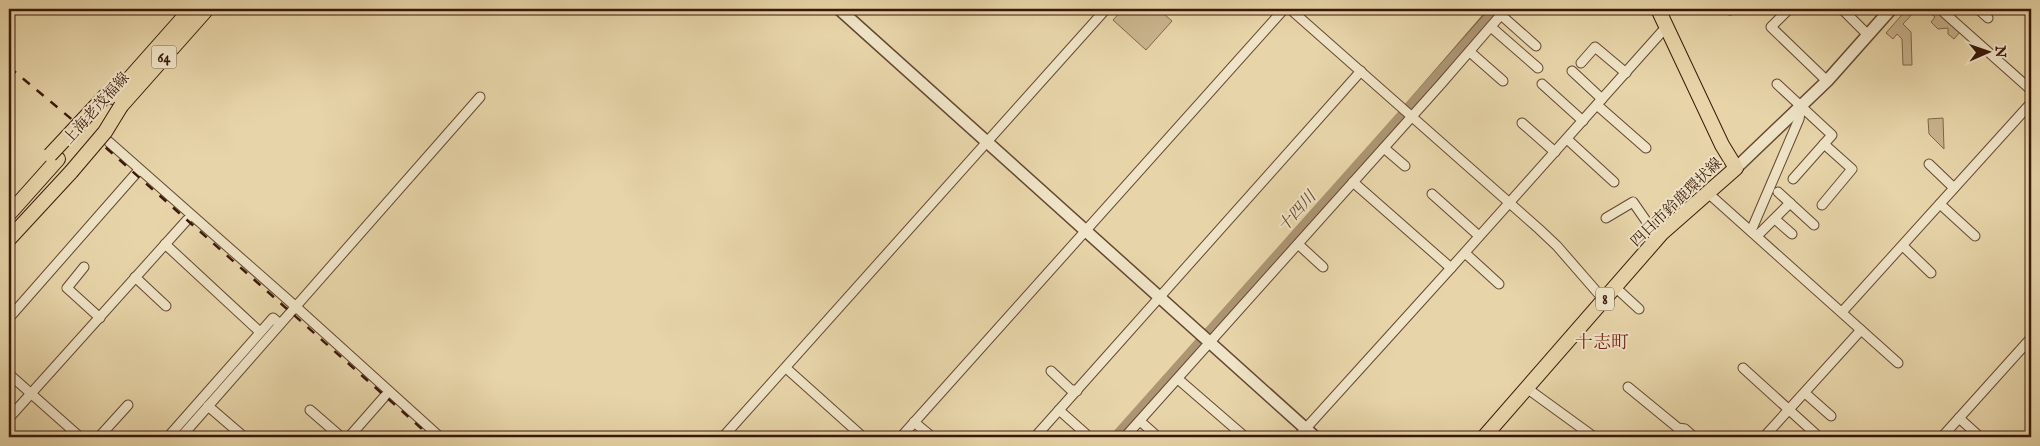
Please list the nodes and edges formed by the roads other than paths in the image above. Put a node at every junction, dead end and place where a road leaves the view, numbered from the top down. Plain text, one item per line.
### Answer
1 (191, 9) edge
2 (207, 9) edge
3 (839, 9) edge
4 (1106, 9) edge
5 (1284, 9) edge
6 (1290, 9) edge
7 (1658, 9) edge
8 (1789, 9) edge
9 (1842, 9) edge
10 (1891, 9) edge
11 (1940, 9) edge
12 (1978, 9) edge
13 (1504, 12) edge
14 (1988, 18) dead end
15 (1667, 26) junction
16 (1491, 27) junction
17 (1868, 35) junction
18 (1536, 46) dead end
19 (1470, 52) junction
20 (1580, 63) dead end
21 (1538, 68) dead end
22 (1361, 71) junction
23 (1572, 71) dead end
24 (1626, 74) junction
25 (1503, 81) dead end
26 (1827, 82) junction
27 (1542, 84) dead end
28 (1777, 84) dead end
29 (2031, 90) edge
30 (480, 97) dead end
31 (114, 99) junction
32 (1600, 102) junction
33 (2031, 103) edge
34 (1801, 107) junction
35 (1410, 115) junction
36 (1583, 121) junction
37 (1522, 122) dead end
38 (1567, 139) junction
39 (109, 142) dead end
40 (986, 142) junction
41 (1824, 144) junction
42 (1384, 148) junction
43 (1646, 148) dead end
44 (1555, 152) junction
45 (61, 163) junction
46 (1929, 164) dead end
47 (1405, 166) dead end
48 (1736, 168) junction
49 (140, 170) junction
50 (1793, 178) dead end
51 (1353, 182) junction
52 (1614, 182) dead end
53 (1954, 188) junction
54 (1778, 192) dead end
55 (1708, 193) junction
56 (1432, 194) dead end
57 (9, 201) edge
58 (1508, 203) junction
59 (1790, 203) junction
60 (1822, 204) dead end
61 (1940, 204) junction
62 (9, 214) edge
63 (1606, 218) dead end
64 (1775, 219) junction
65 (187, 220) dead end
66 (1814, 226) dead end
67 (9, 228) edge
68 (1085, 231) junction
69 (1754, 233) junction
70 (1792, 234) dead end
71 (1480, 236) junction
72 (1975, 236) dead end
73 (1658, 238) junction
74 (9, 239) edge
75 (164, 244) junction
76 (1298, 244) junction
77 (1903, 246) junction
78 (1465, 253) junction
79 (1323, 267) dead end
80 (84, 268) dead end
81 (1452, 268) junction
82 (1931, 273) dead end
83 (135, 277) junction
84 (1499, 284) dead end
85 (1616, 288) junction
86 (1159, 298) junction
87 (1604, 300) junction
88 (166, 306) dead end
89 (295, 306) junction
90 (1639, 309) dead end
91 (1842, 312) junction
92 (9, 318) edge
93 (100, 318) junction
94 (278, 322) junction
95 (1861, 330) junction
96 (260, 332) junction
97 (2031, 338) edge
98 (1209, 342) junction
99 (1898, 363) dead end
100 (786, 368) junction
101 (1743, 368) dead end
102 (1051, 371) dead end
103 (9, 374) edge
104 (1178, 379) junction
105 (1628, 387) dead end
106 (1528, 389) junction
107 (1076, 392) junction
108 (1805, 393) junction
109 (31, 394) junction
110 (385, 396) dead end
111 (128, 405) dead end
112 (208, 406) junction
113 (310, 410) dead end
114 (1059, 410) junction
115 (1789, 410) junction
116 (1831, 416) dead end
117 (9, 418) edge
118 (1959, 418) junction
119 (1140, 421) junction
120 (914, 422) junction
121 (1302, 433) edge
122 (1086, 434) dead end
123 (80, 437) edge
124 (99, 437) edge
125 (168, 437) edge
126 (181, 437) edge
127 (244, 437) edge
128 (341, 437) edge
129 (349, 437) edge
130 (440, 437) edge
131 (723, 437) edge
132 (863, 437) edge
133 (901, 437) edge
134 (932, 437) edge
135 (1036, 437) edge
136 (1125, 437) edge
137 (1158, 437) edge
138 (1245, 437) edge
139 (1316, 437) edge
140 (1484, 437) edge
141 (1594, 437) edge
142 (1694, 437) edge
143 (1764, 437) edge
144 (1819, 437) edge
145 (1942, 437) edge
146 (1980, 437) edge

1 - 31 main road, 上海老茂福線 / 64
2 - 31 main road, 上海老茂福線 / 64
3 - 40 street
4 - 40 street
5 - 68 street
6 - 22 street
7 - 15 main road, 四日市鈴鹿環状線
8 - 26 street
9 - 17 street
10 - 17 street
11 - 29 street
12 - 14 street
13 - 16 street
13 - 18 street
15 - 24 street
15 - 48 main road, 四日市鈴鹿環状線
16 - 19 street
16 - 21 street
17 - 26 street
19 - 25 street
19 - 35 street
20 - 24 street
22 - 35 street
22 - 86 street
23 - 32 street
24 - 32 street
26 - 34 street
27 - 36 street
28 - 34 street
30 - 89 street
31 - 45 main road, 上海老茂福線 / 64
32 - 36 street
32 - 43 street
33 - 53 street
34 - 41 street
34 - 48 street
34 - 69 street
35 - 42 street
35 - 58 street
36 - 38 street
37 - 44 street
38 - 44 street
38 - 52 street
39 - 49 street
40 - 68 street
40 - 100 street
41 - 50 street
41 - 60 street
42 - 47 street
42 - 51 street
44 - 58 street
45 - 57 main road
45 - 62 main road, 上海老茂福線 / 64
45 - 67 main road, 上海老茂福線 / 64
45 - 74 main road
46 - 53 street
48 - 55 main road, 四日市鈴鹿環状線 / 8
49 - 89 street
49 - 92 street
51 - 76 street
51 - 81 street
53 - 61 street
54 - 59 street
55 - 69 street
55 - 73 main road, 四日市鈴鹿環状線 / 8
56 - 71 street
58 - 71 street
58 - 87 street
59 - 64 street
59 - 66 street
61 - 72 street
61 - 77 street
63 - 73 street
64 - 69 street
64 - 70 street
65 - 75 street
68 - 86 street
68 - 120 street
69 - 91 street
71 - 78 street
73 - 85 main road, 四日市鈴鹿環状線 / 8
75 - 83 street
75 - 96 street
76 - 79 street
76 - 98 street
77 - 82 street
77 - 91 street
78 - 81 street
78 - 84 street
80 - 93 street
81 - 121 street
83 - 88 street
83 - 93 street
85 - 87 main road, 四日市鈴鹿環状線 / 8
85 - 90 street
86 - 98 street
86 - 107 street
87 - 106 main road, 四日市鈴鹿環状線 / 8
89 - 94 street
89 - 130 street
91 - 95 street
93 - 109 street
94 - 96 street
94 - 112 street
95 - 99 street
95 - 108 street
96 - 125 street
97 - 118 street
98 - 104 street
98 - 121 street
100 - 131 street
100 - 132 street
101 - 115 street
102 - 107 street
103 - 109 street
104 - 119 street
104 - 138 street
105 - 142 street
106 - 140 main road, 四日市鈴鹿環状線 / 8
106 - 141 street
107 - 114 street
108 - 115 street
108 - 116 street
109 - 117 street
109 - 123 street
110 - 129 street
111 - 124 street
112 - 126 street
112 - 127 street
113 - 128 street
114 - 122 street
114 - 135 street
115 - 143 street
115 - 144 street
118 - 145 street
118 - 146 street
119 - 136 street
119 - 137 street
120 - 133 street
120 - 134 street
121 - 139 street

